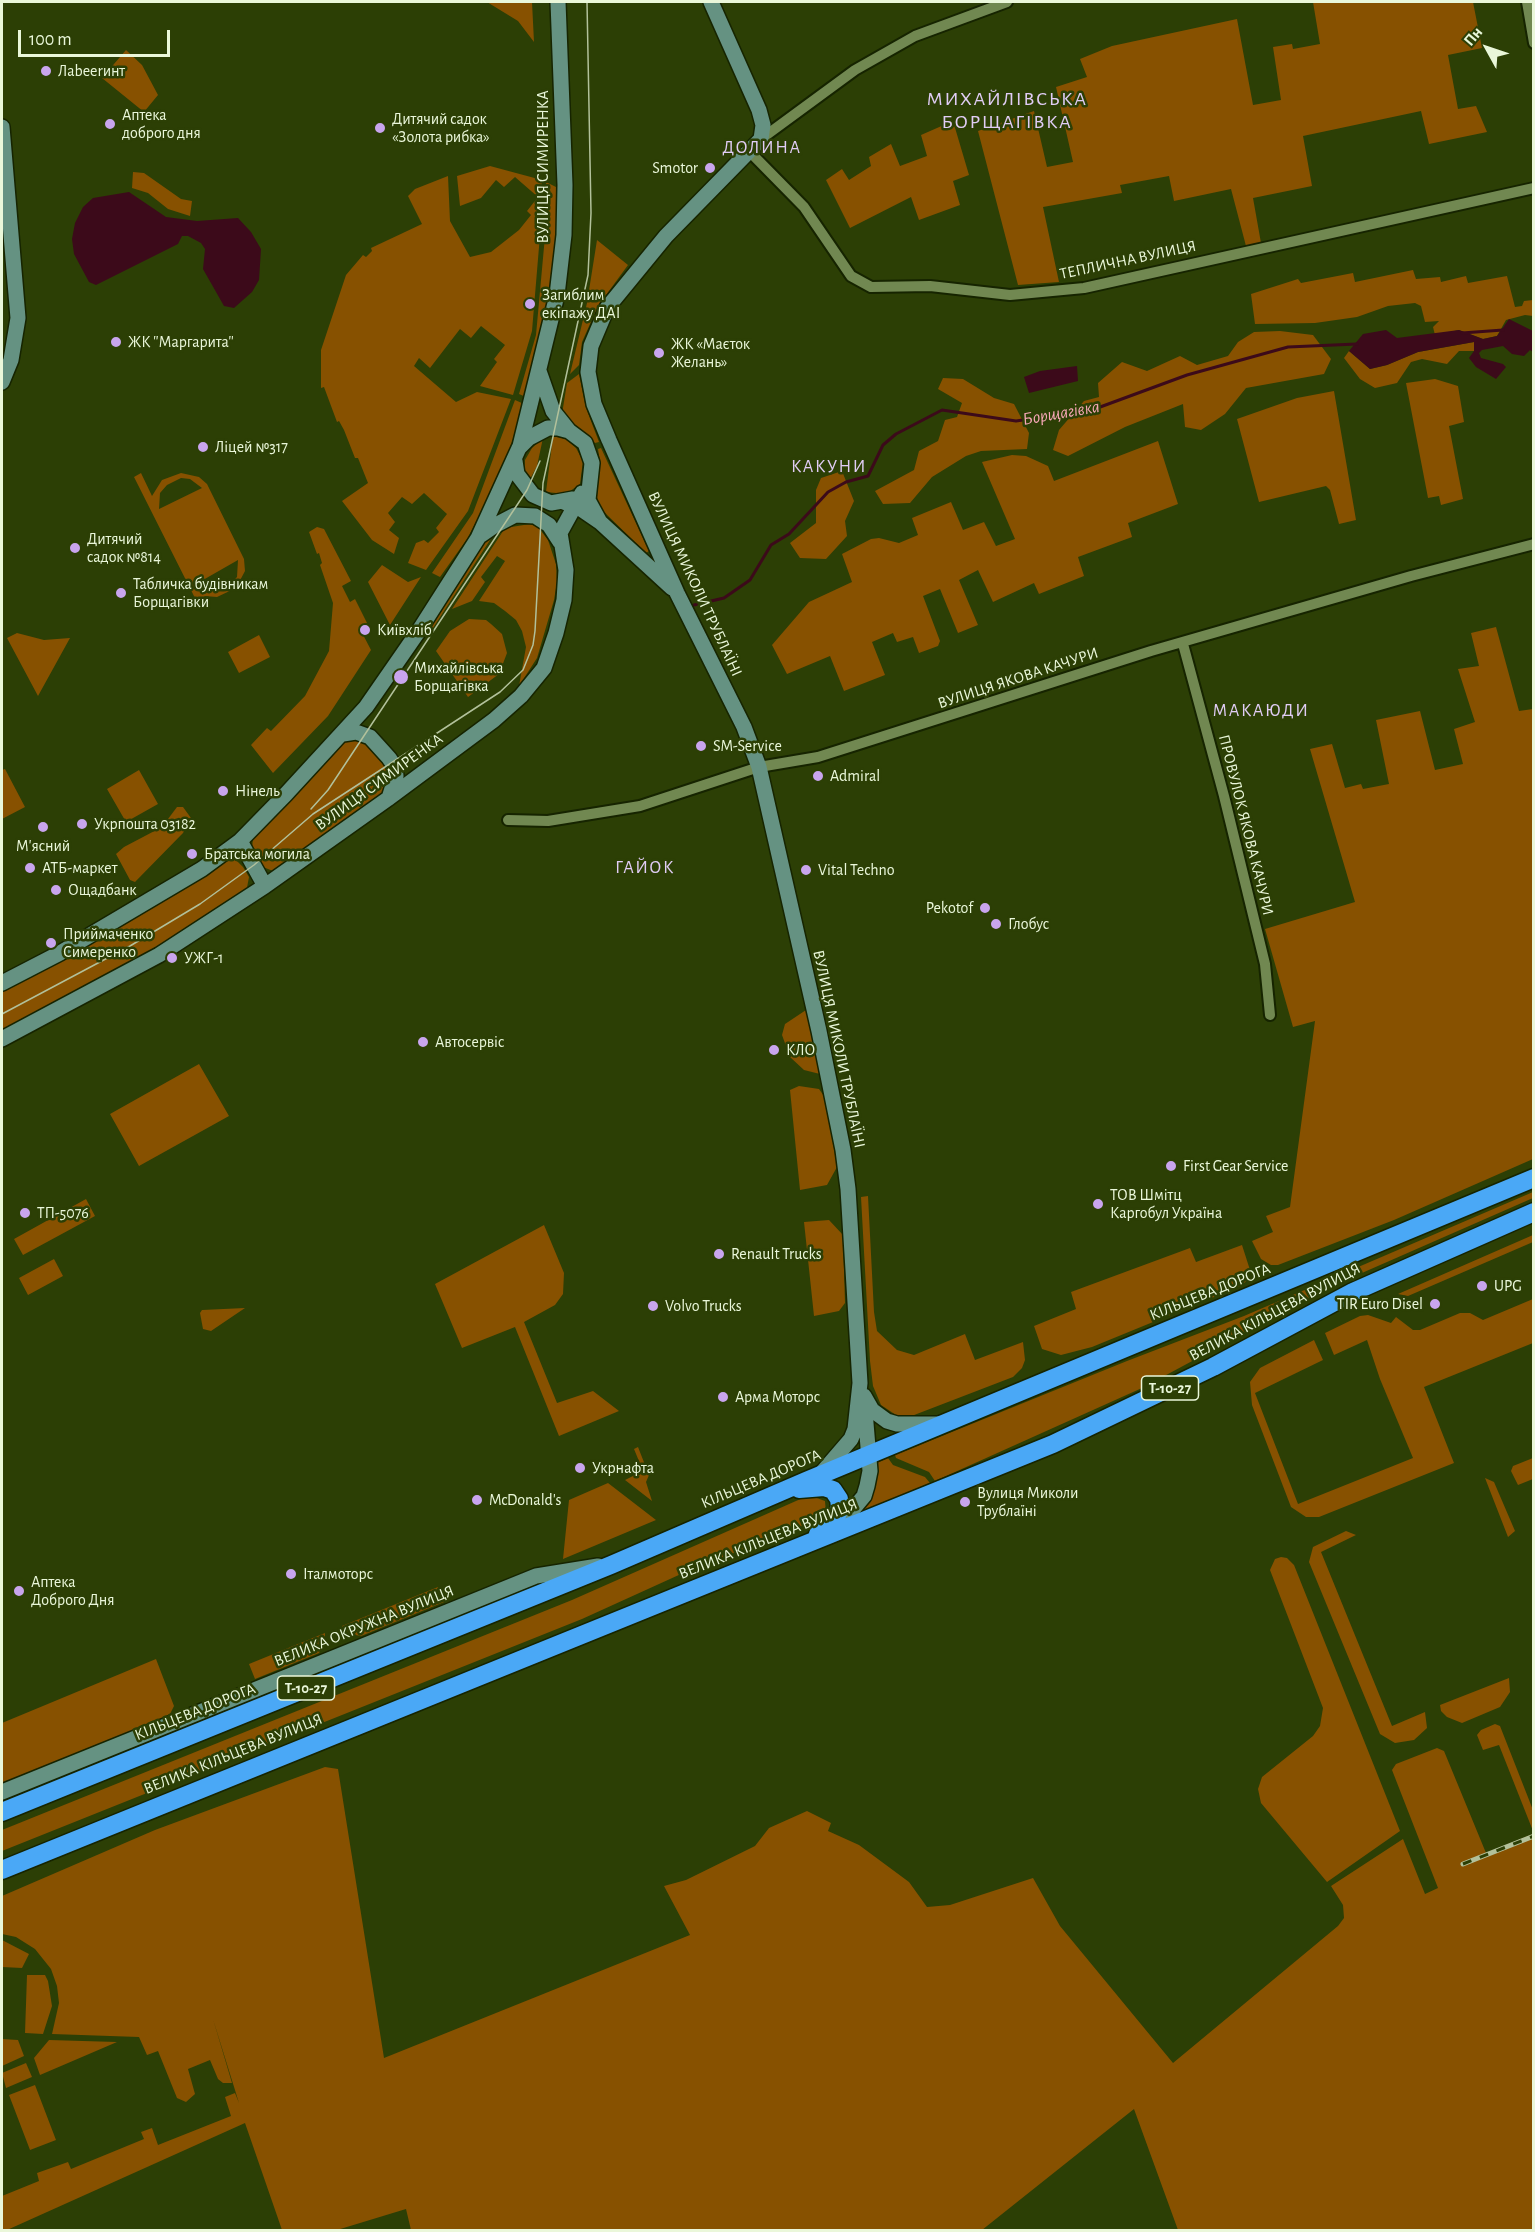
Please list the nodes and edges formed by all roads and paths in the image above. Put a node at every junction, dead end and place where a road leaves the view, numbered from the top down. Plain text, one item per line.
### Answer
1 (558, 2) edge
2 (711, 2) edge
3 (1007, 2) edge
4 (1527, 2) edge
5 (1533, 43) edge
6 (2, 127) edge
7 (760, 139) junction
8 (748, 151) junction
9 (1533, 188) edge
10 (538, 366) junction
11 (2, 382) edge
12 (569, 431) junction
13 (517, 454) junction
14 (577, 497) junction
15 (600, 522) junction
16 (478, 538) junction
17 (560, 542) junction
18 (1533, 544) edge
19 (677, 592) junction
20 (1183, 644) junction
21 (343, 734) junction
22 (759, 767) junction
23 (389, 798) junction
24 (508, 820) dead end
25 (240, 841) junction
26 (265, 885) junction
27 (2, 983) edge
28 (1270, 1015) dead end
29 (2, 1040) edge
30 (1533, 1178) edge
31 (1533, 1212) edge
32 (862, 1389) junction
33 (942, 1424) junction
34 (868, 1455) junction
35 (820, 1475) junction
36 (781, 1491) junction
37 (834, 1523) junction
38 (799, 1547) junction
39 (611, 1565) junction
40 (2, 1792) edge
41 (2, 1812) edge
42 (2, 1870) edge

1 - 10 street, ВУЛИЦЯ СИМИРЕНКА
2 - 7 street
3 - 7 street, ВУЛИЦЯ МИКОЛИ ТРУБЛАЇНІ
4 - 5 street
6 - 11 street
7 - 8 street, ВУЛИЦЯ МИКОЛИ ТРУБЛАЇНІ
8 - 9 street, ТЕПЛИЧНА ВУЛИЦЯ
8 - 19 street, ВУЛИЦЯ МИКОЛИ ТРУБЛАЇНІ
10 - 12 street, ВУЛИЦЯ СИМИРЕНКА
10 - 13 street, ВУЛИЦЯ СИМИРЕНКА
12 - 13 street
12 - 14 street
13 - 14 street
13 - 16 street, ВУЛИЦЯ СИМИРЕНКА
14 - 15 street
14 - 15 street
14 - 17 street, ВУЛИЦЯ СИМИРЕНКА
15 - 19 street
16 - 17 street
16 - 21 street, ВУЛИЦЯ СИМИРЕНКА
17 - 23 street, ВУЛИЦЯ СИМИРЕНКА
18 - 20 street, ВУЛИЦЯ ЯКОВА КАЧУРИ
19 - 22 street, ВУЛИЦЯ МИКОЛИ ТРУБЛАЇНІ
20 - 22 street, ВУЛИЦЯ ЯКОВА КАЧУРИ
20 - 28 street, ПРОВУЛОК ЯКОВА КАЧУРИ
21 - 23 street
21 - 25 street, ВУЛИЦЯ СИМИРЕНКА
22 - 24 street, ВУЛИЦЯ ЯКОВА КАЧУРИ
22 - 32 street, ВУЛИЦЯ МИКОЛИ ТРУБЛАЇНІ
23 - 26 street, ВУЛИЦЯ СИМИРЕНКА
25 - 26 street
25 - 27 street, ВУЛИЦЯ СИМИРЕНКА
26 - 29 street, ВУЛИЦЯ СИМИРЕНКА
30 - 33 highway, КІЛЬЦЕВА ДОРОГА / Т-10-27
31 - 38 highway, ВЕЛИКА КІЛЬЦЕВА ВУЛИЦЯ / Т-10-27
32 - 33 street
32 - 34 street
32 - 35 street, ВУЛИЦЯ МИКОЛИ ТРУБЛАЇНІ
33 - 34 highway, КІЛЬЦЕВА ДОРОГА / Т-10-27
34 - 35 highway, КІЛЬЦЕВА ДОРОГА / Т-10-27
34 - 37 street
35 - 36 highway, КІЛЬЦЕВА ДОРОГА / Т-10-27
36 - 37 highway
36 - 39 highway, КІЛЬЦЕВА ДОРОГА / Т-10-27
37 - 38 highway
38 - 42 highway, ВЕЛИКА КІЛЬЦЕВА ВУЛИЦЯ / Т-10-27
39 - 40 street, ВЕЛИКА ОКРУЖНА ВУЛИЦЯ
39 - 41 highway, КІЛЬЦЕВА ДОРОГА / Т-10-27

